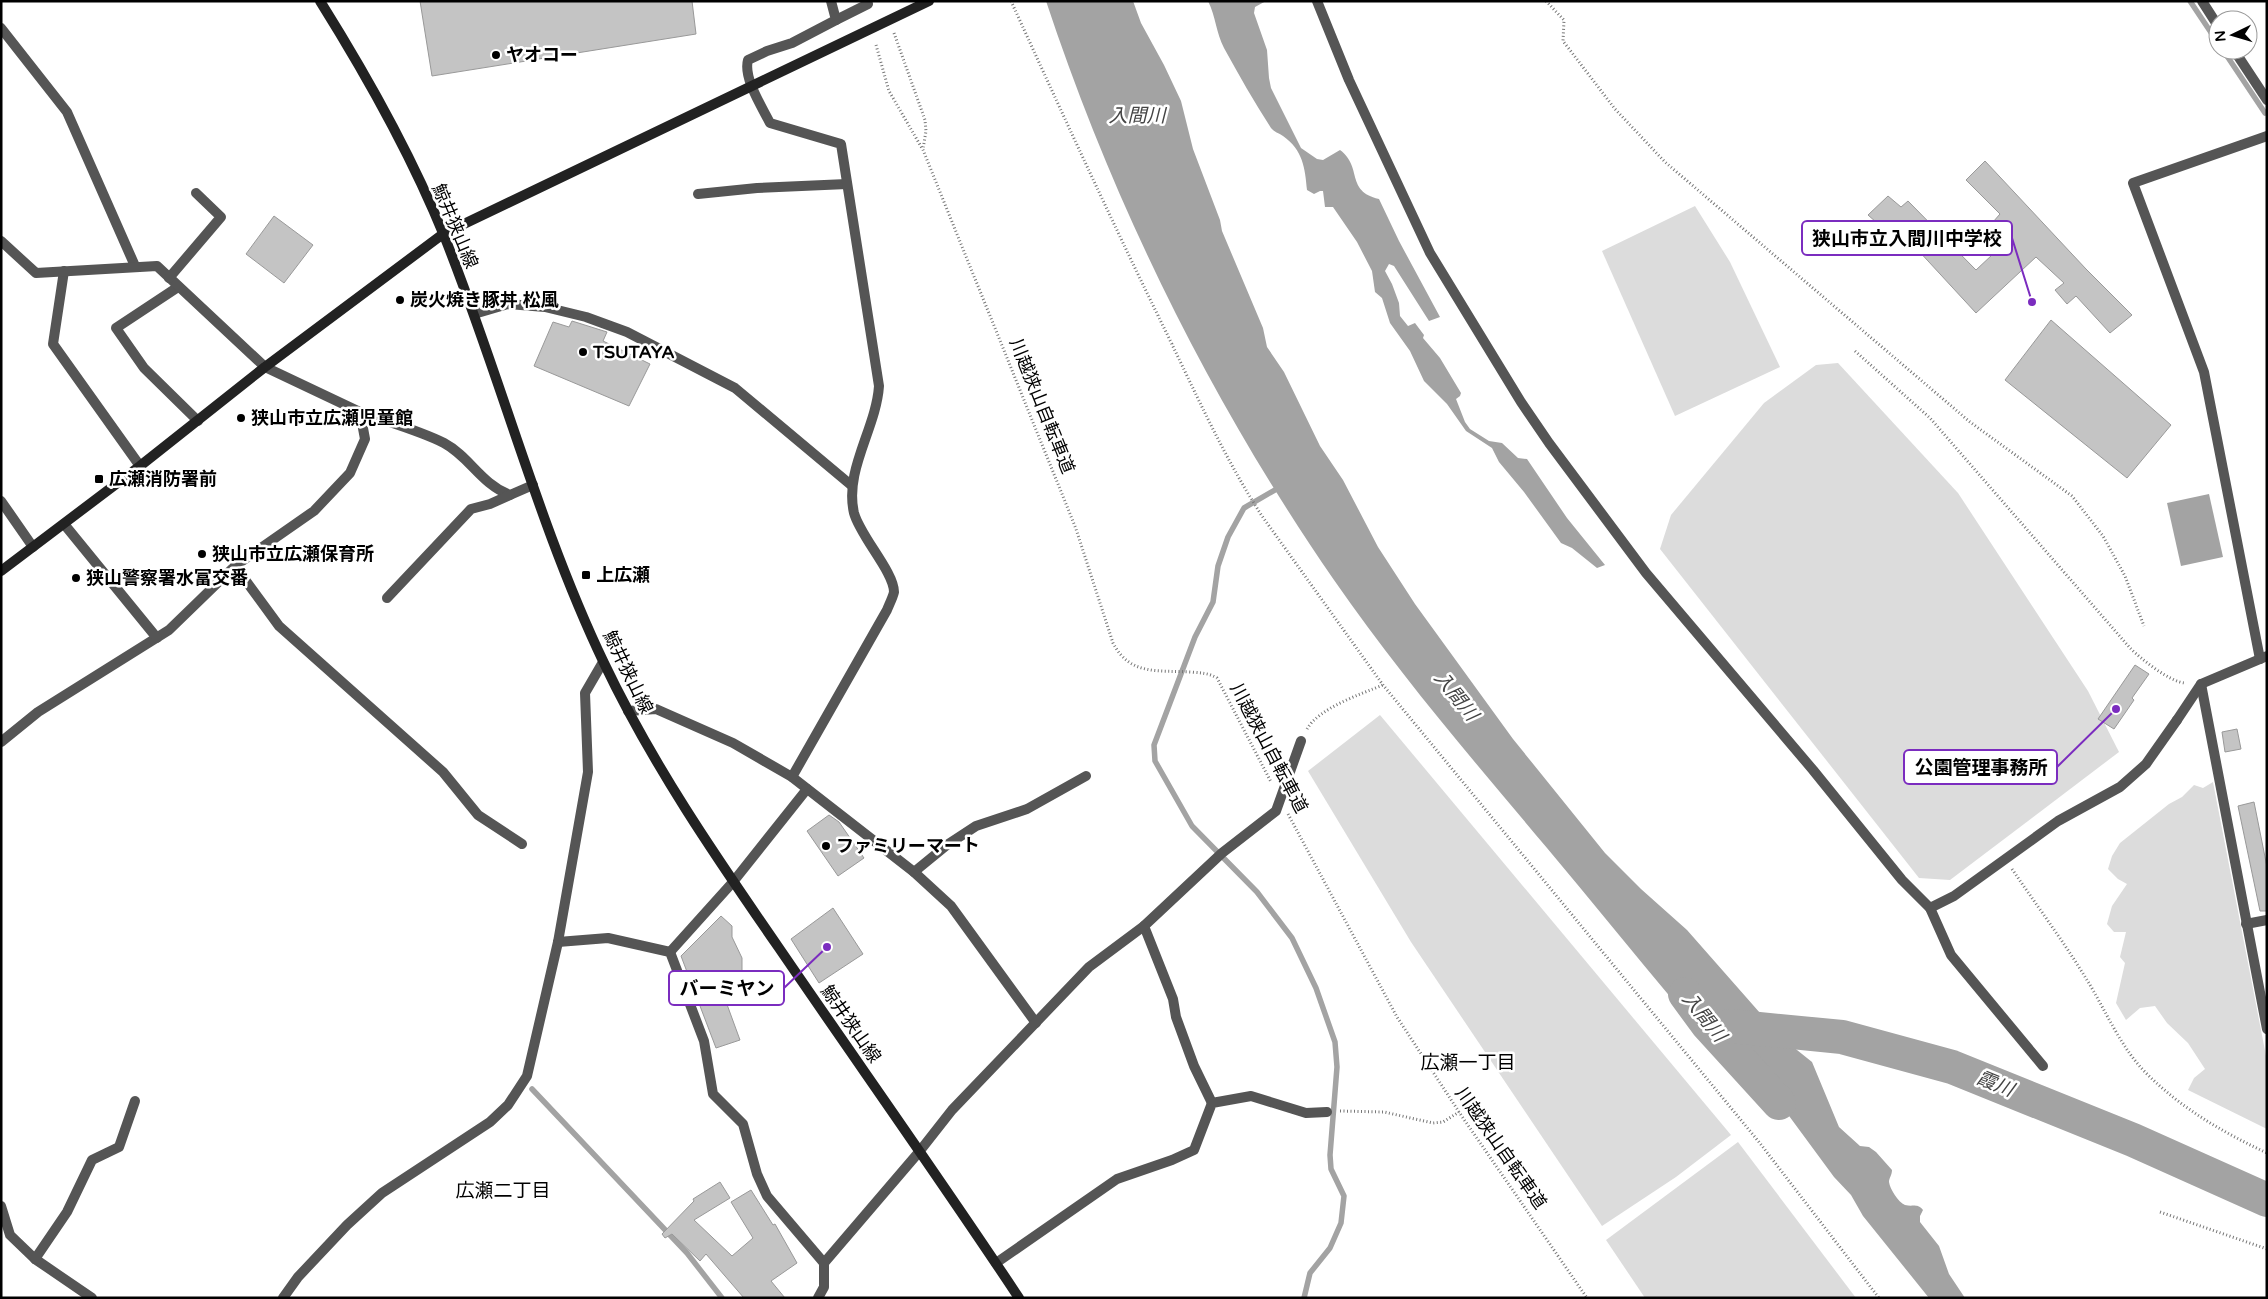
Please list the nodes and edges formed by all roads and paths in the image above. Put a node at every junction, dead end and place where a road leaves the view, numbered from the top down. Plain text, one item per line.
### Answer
1 (320, 1) edge
2 (831, 1) edge
3 (929, 1) edge
4 (1011, 1) edge
5 (1317, 1) edge
6 (1546, 1) edge
7 (868, 4) dead end
8 (836, 20) junction
9 (1, 28) edge
10 (896, 38) dead end
11 (876, 46) dead end
12 (2241, 60) edge
13 (752, 88) junction
14 (2267, 100) edge
15 (2266, 140) edge
16 (923, 150) junction
17 (847, 184) junction
18 (196, 193) dead end
19 (698, 194) dead end
20 (443, 234) junction
21 (1, 240) edge
22 (135, 266) junction
23 (64, 271) junction
24 (169, 278) junction
25 (178, 287) junction
26 (474, 314) junction
27 (1855, 351) dead end
28 (265, 367) junction
29 (360, 412) junction
30 (198, 421) junction
31 (140, 466) junction
32 (534, 485) junction
33 (851, 485) junction
34 (510, 495) junction
35 (1, 501) edge
36 (64, 524) junction
37 (33, 546) junction
38 (235, 566) junction
39 (1, 570) edge
40 (387, 598) dead end
41 (2144, 626) dead end
42 (157, 638) junction
43 (2263, 657) edge
44 (603, 662) junction
45 (2201, 684) junction
46 (1383, 685) junction
47 (628, 711) junction
48 (1301, 741) joint
49 (1, 742) edge
50 (1086, 776) dead end
51 (792, 777) junction
52 (807, 789) junction
53 (1280, 800) junction
54 (522, 844) dead end
55 (2005, 859) junction
56 (914, 872) junction
57 (734, 882) junction
58 (1930, 908) junction
59 (2267, 920) edge
60 (2246, 924) junction
61 (1144, 926) junction
62 (558, 942) junction
63 (670, 952) junction
64 (1036, 1023) junction
65 (2267, 1029) edge
66 (2043, 1066) dead end
67 (135, 1101) dead end
68 (1212, 1103) junction
69 (1327, 1112) joint
70 (1459, 1112) junction
71 (919, 1152) junction
72 (2267, 1153) edge
73 (1, 1206) edge
74 (2160, 1212) dead end
75 (2267, 1248) edge
76 (35, 1259) junction
77 (824, 1262) junction
78 (996, 1263) junction
79 (92, 1298) edge
80 (283, 1298) edge
81 (818, 1298) edge
82 (1019, 1298) edge
83 (1588, 1298) edge
84 (1879, 1298) edge

1 - 20 main road, 鯨井狭山線
2 - 8 street
3 - 13 main road
4 - 46 path
5 - 58 street
6 - 41 path
7 - 8 street
8 - 13 street
9 - 22 street
10 - 16 path
11 - 16 path, 川越狭山自転車道
12 - 14 street
13 - 17 street
13 - 20 main road
15 - 43 street
16 - 53 path, 川越狭山自転車道
17 - 19 street
17 - 33 street
18 - 24 street
20 - 26 main road, 鯨井狭山線
20 - 28 main road
21 - 23 street
22 - 23 street
22 - 24 street
23 - 31 street
24 - 25 street
25 - 28 street
25 - 30 street
26 - 32 main road, 鯨井狭山線
26 - 33 street
27 - 45 path
28 - 29 street
28 - 30 main road
29 - 34 street
29 - 38 street
30 - 31 main road
31 - 36 main road
32 - 34 street
32 - 44 main road, 鯨井狭山線
33 - 51 street
34 - 40 street
35 - 37 street
36 - 37 main road
36 - 42 street
37 - 39 main road
38 - 42 street
38 - 54 street
42 - 49 street
43 - 45 street
44 - 47 main road, 鯨井狭山線
44 - 62 street
45 - 55 street
45 - 60 street
46 - 48 path
46 - 84 path
47 - 51 street
47 - 57 main road, 鯨井狭山線
48 - 53 street
50 - 56 street
51 - 52 street
52 - 56 street
52 - 57 street
53 - 61 street
53 - 70 path, 川越狭山自転車道
55 - 58 street
55 - 72 path
56 - 64 street
57 - 63 street
57 - 71 main road, 鯨井狭山線
58 - 66 street
59 - 60 street
60 - 65 street
61 - 64 street
61 - 68 street
62 - 63 street
62 - 80 street
63 - 77 street
64 - 71 street
67 - 76 street
68 - 69 street
68 - 78 street
69 - 70 path
70 - 83 path, 川越狭山自転車道
71 - 77 street
71 - 78 main road, 鯨井狭山線
73 - 76 street
74 - 75 path
76 - 79 street
77 - 81 street
78 - 82 main road, 鯨井狭山線

